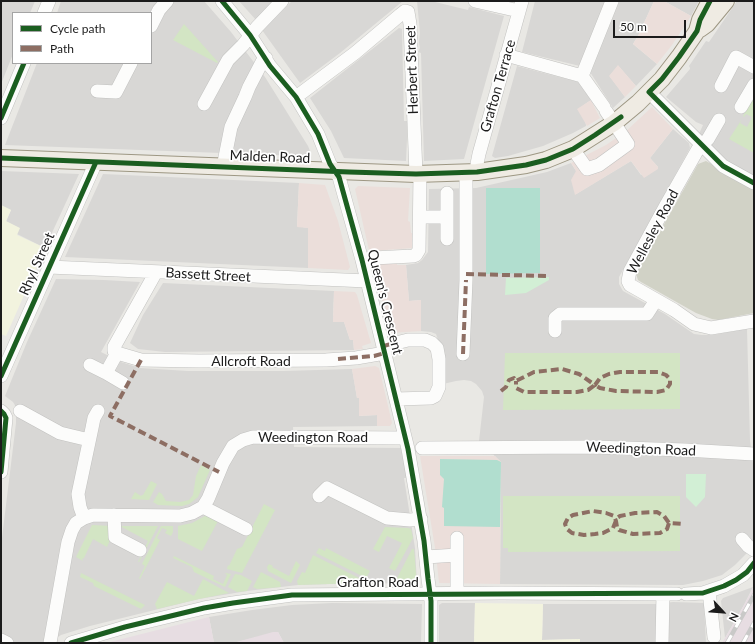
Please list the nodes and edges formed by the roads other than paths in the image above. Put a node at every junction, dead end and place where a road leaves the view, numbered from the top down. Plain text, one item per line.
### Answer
1 (49, 1) edge
2 (166, 1) edge
3 (222, 1) edge
4 (282, 1) edge
5 (475, 1) edge
6 (612, 1) edge
7 (710, 1) edge
8 (726, 1) edge
9 (520, 6) edge
10 (44, 12) edge
11 (152, 24) edge
12 (697, 31) junction
13 (250, 35) junction
14 (506, 55) junction
15 (266, 58) junction
16 (24, 64) edge
17 (130, 64) edge
18 (754, 67) edge
19 (582, 76) junction
20 (754, 85) edge
21 (721, 86) dead end
22 (97, 90) dead end
23 (649, 92) junction
24 (296, 97) junction
25 (204, 104) dead end
26 (741, 107) dead end
27 (608, 113) junction
28 (1, 118) edge
29 (719, 120) dead end
30 (702, 145) junction
31 (573, 149) junction
32 (1, 158) edge
33 (96, 162) junction
34 (223, 167) junction
35 (336, 171) junction
36 (472, 172) junction
37 (418, 174) junction
38 (754, 184) edge
39 (447, 193) dead end
40 (420, 217) junction
41 (447, 217) junction
42 (447, 238) dead end
43 (362, 260) junction
44 (49, 267) junction
45 (156, 272) junction
46 (367, 281) junction
47 (656, 300) junction
48 (754, 321) edge
49 (554, 326) dead end
50 (384, 350) junction
51 (117, 353) junction
52 (464, 354) dead end
53 (90, 365) dead end
54 (106, 373) junction
55 (1, 376) edge
56 (123, 383) dead end
57 (396, 399) junction
58 (98, 411) dead end
59 (20, 412) dead end
60 (4, 415) edge
61 (89, 440) junction
62 (413, 446) junction
63 (754, 454) edge
64 (1, 472) edge
65 (319, 496) dead end
66 (203, 507) junction
67 (114, 515) junction
68 (84, 518) junction
69 (421, 519) junction
70 (246, 529) dead end
71 (457, 538) dead end
72 (742, 538) dead end
73 (140, 550) dead end
74 (754, 550) edge
75 (457, 555) junction
76 (426, 557) junction
77 (754, 563) edge
78 (709, 592) junction
79 (430, 594) junction
80 (457, 594) junction
81 (663, 594) junction
82 (714, 637) dead end
83 (1, 640) edge
84 (7, 643) edge
85 (50, 643) edge
86 (71, 643) edge
87 (431, 643) edge
88 (662, 643) edge

1 - 10 street
2 - 11 street
3 - 13 street, Queen's Crescent
4 - 13 street
5 - 9 street
6 - 19 street
7 - 12 main road, Malden Road
8 - 12 main road, Malden Road
9 - 14 street, Grafton Terrace
12 - 23 main road, Malden Road
13 - 15 street, Queen's Crescent
13 - 25 street
14 - 19 street
14 - 36 street, Grafton Terrace
15 - 24 street, Queen's Crescent
15 - 34 street
16 - 28 street
17 - 22 street
18 - 21 street
19 - 27 street
20 - 26 street
23 - 27 main road, Malden Road
23 - 30 street
24 - 35 street, Queen's Crescent
24 - 37 street, Herbert Street
27 - 31 main road, Malden Road
27 - 31 street
29 - 30 street, Wellesley Road
30 - 38 street
30 - 47 street, Wellesley Road
31 - 36 main road, Malden Road
32 - 33 main road, Malden Road
33 - 34 main road, Malden Road
33 - 44 street, Rhyl Street
34 - 35 main road, Malden Road
35 - 37 main road, Malden Road
35 - 43 street, Queen's Crescent
36 - 37 main road, Malden Road
36 - 52 street, Grafton Terrace
37 - 40 street
39 - 41 street
40 - 41 street
40 - 43 street
41 - 42 street
43 - 46 street, Queen's Crescent
44 - 45 street, Bassett Street
44 - 55 street, Rhyl Street
45 - 46 street, Bassett Street
45 - 51 street
46 - 50 street, Queen's Crescent
47 - 48 street, Wellesley Road
47 - 49 street
50 - 51 street, Allcroft Road
50 - 57 street, Queen's Crescent
50 - 57 street
51 - 54 street
53 - 54 street
54 - 56 street
57 - 62 street, Queen's Crescent
58 - 61 street
59 - 61 street
60 - 64 street
61 - 68 street
62 - 63 street, Weedington Road
62 - 66 street, Weedington Road
62 - 69 street, Queen's Crescent
65 - 69 street
66 - 67 street
66 - 70 street
67 - 68 street
67 - 73 street
68 - 85 street
69 - 76 street, Queen's Crescent
71 - 75 street
72 - 74 street
75 - 76 street
75 - 80 street
76 - 79 street, Queen's Crescent
77 - 78 street, Grafton Road
78 - 81 street, Grafton Road
78 - 82 street
79 - 80 street, Grafton Road
79 - 86 street, Grafton Road
79 - 87 street, Queen's Crescent
80 - 81 street, Grafton Road
81 - 88 street
83 - 84 street

